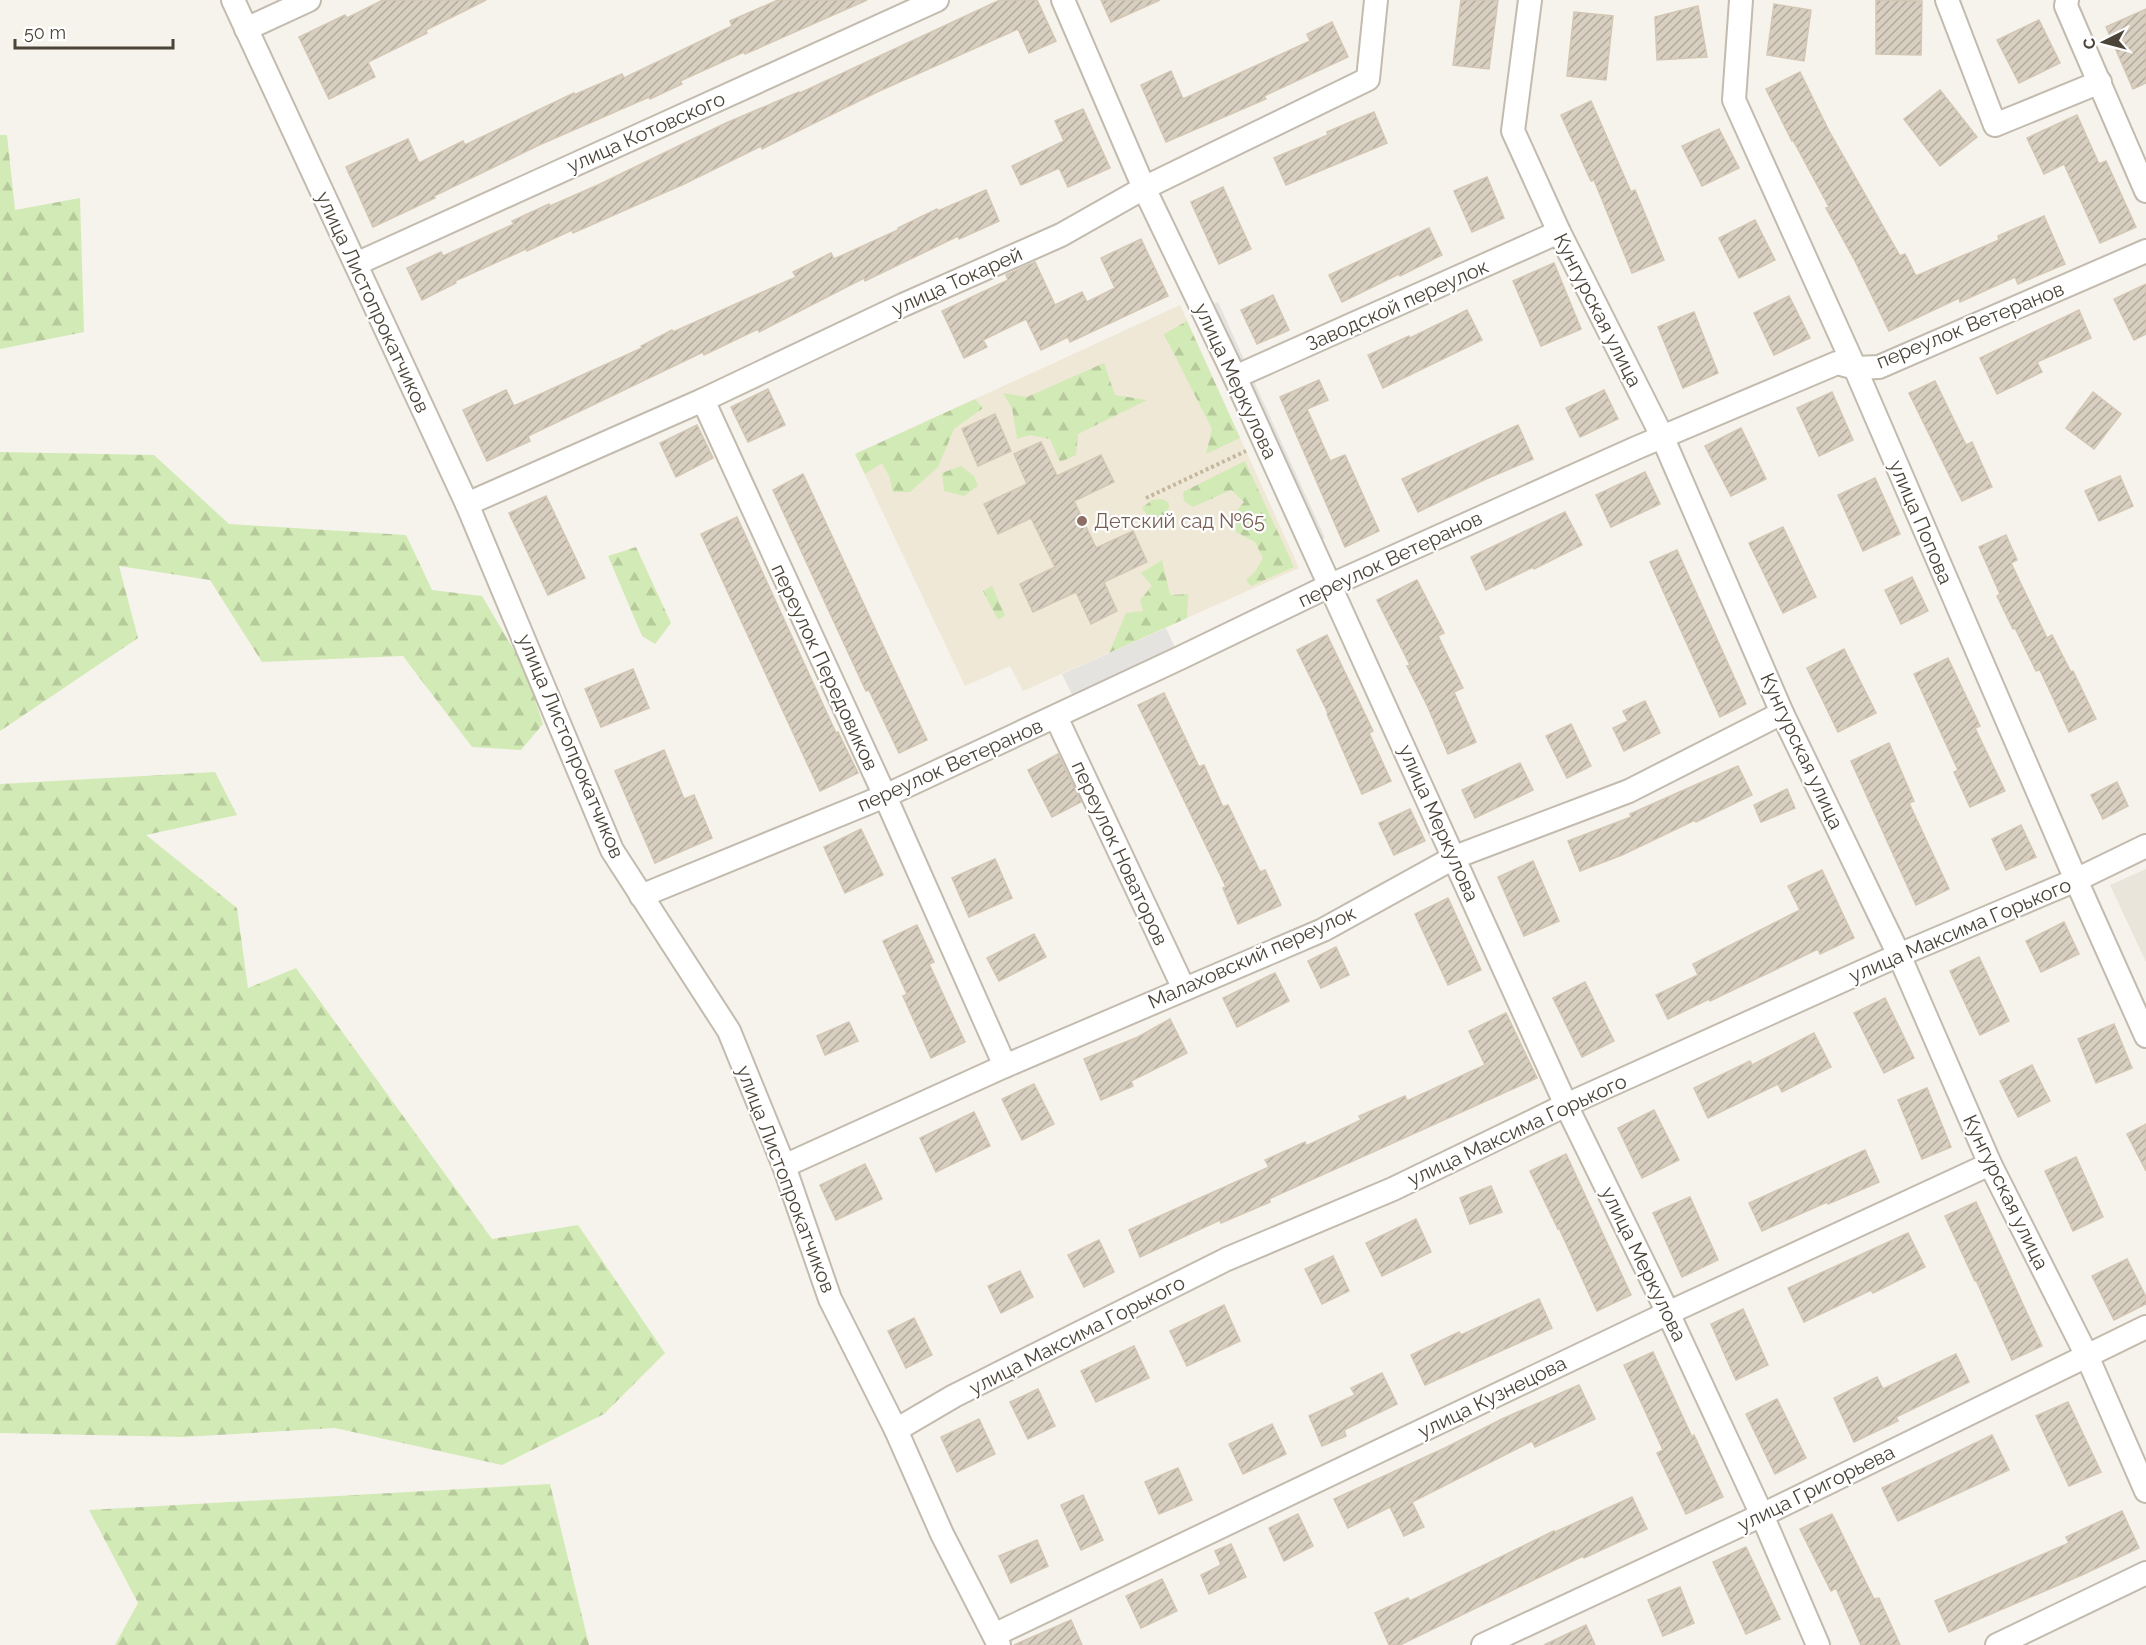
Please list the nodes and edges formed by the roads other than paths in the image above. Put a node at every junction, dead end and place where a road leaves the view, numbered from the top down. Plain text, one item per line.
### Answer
1 (233, 0) edge
2 (309, 0) edge
3 (937, 0) edge
4 (1063, 0) edge
5 (1376, 0) edge
6 (1530, 0) edge
7 (1741, 0) edge
8 (1947, 0) edge
9 (2067, 0) edge
10 (246, 29) junction
11 (2100, 82) junction
12 (1144, 188) junction
13 (2146, 191) edge
14 (1558, 232) junction
15 (2146, 252) edge
16 (356, 264) junction
17 (1855, 368) junction
18 (1235, 377) junction
19 (703, 399) junction
20 (1662, 436) junction
21 (467, 504) junction
22 (1331, 585) junction
23 (1782, 714) junction
24 (1056, 717) junction
25 (885, 796) junction
26 (2146, 846) edge
27 (1455, 857) junction
28 (2076, 880) junction
29 (641, 896) junction
30 (1899, 955) junction
31 (1184, 989) junction
32 (2146, 1036) edge
33 (1005, 1066) junction
34 (1566, 1106) junction
35 (1990, 1164) junction
36 (784, 1166) junction
37 (1668, 1313) junction
38 (2146, 1328) edge
39 (2087, 1356) junction
40 (896, 1430) junction
41 (2146, 1491) edge
42 (1762, 1515) junction
43 (2146, 1573) edge
44 (997, 1640) edge
45 (1483, 1645) edge
46 (1818, 1645) edge
47 (1997, 1645) edge

1 - 10 street, улица Листопрокатчиков
2 - 10 street
3 - 16 street, улица Котовского
4 - 12 street, улица Меркулова
5 - 12 street, улица Токарей
6 - 14 street, Кунгурская улица
7 - 17 street, улица Попова
8 - 11 street
9 - 11 street
10 - 16 street, улица Листопрокатчиков
11 - 13 street
12 - 18 street, улица Меркулова
12 - 19 street, улица Токарей
14 - 18 street, Заводской переулок
14 - 20 street, Кунгурская улица
15 - 17 street, переулок Ветеранов
16 - 21 street, улица Листопрокатчиков
17 - 20 street, переулок Ветеранов
17 - 28 street, улица Попова
18 - 22 street, улица Меркулова
19 - 21 street, улица Токарей
19 - 25 street, переулок Передовиков
20 - 22 street, переулок Ветеранов
20 - 23 street, Кунгурская улица
21 - 29 street, улица Листопрокатчиков
22 - 24 street, переулок Ветеранов
22 - 27 street, улица Меркулова
23 - 27 street, Малаховский переулок
23 - 30 street, Кунгурская улица
24 - 25 street, переулок Ветеранов
24 - 31 street, переулок Новаторов
25 - 29 street, переулок Ветеранов
25 - 33 street, переулок Передовиков
26 - 28 street, улица Максима Горького
27 - 31 street, Малаховский переулок
27 - 34 street, улица Меркулова
28 - 30 street, улица Максима Горького
28 - 32 street, улица Попова
29 - 36 street, улица Листопрокатчиков
30 - 34 street, улица Максима Горького
30 - 35 street, Кунгурская улица
31 - 33 street, Малаховский переулок
33 - 36 street, Малаховский переулок
34 - 37 street, улица Меркулова
34 - 40 street, улица Максима Горького
35 - 37 street, улица Кузнецова
35 - 39 street, Кунгурская улица
36 - 40 street, улица Листопрокатчиков
37 - 42 street, улица Меркулова
37 - 44 street, улица Кузнецова
38 - 39 street, улица Григорьева
39 - 41 street, Кунгурская улица
39 - 42 street, улица Григорьева
40 - 44 street, улица Листопрокатчиков
42 - 45 street, улица Григорьева
42 - 46 street, улица Меркулова
43 - 47 street

